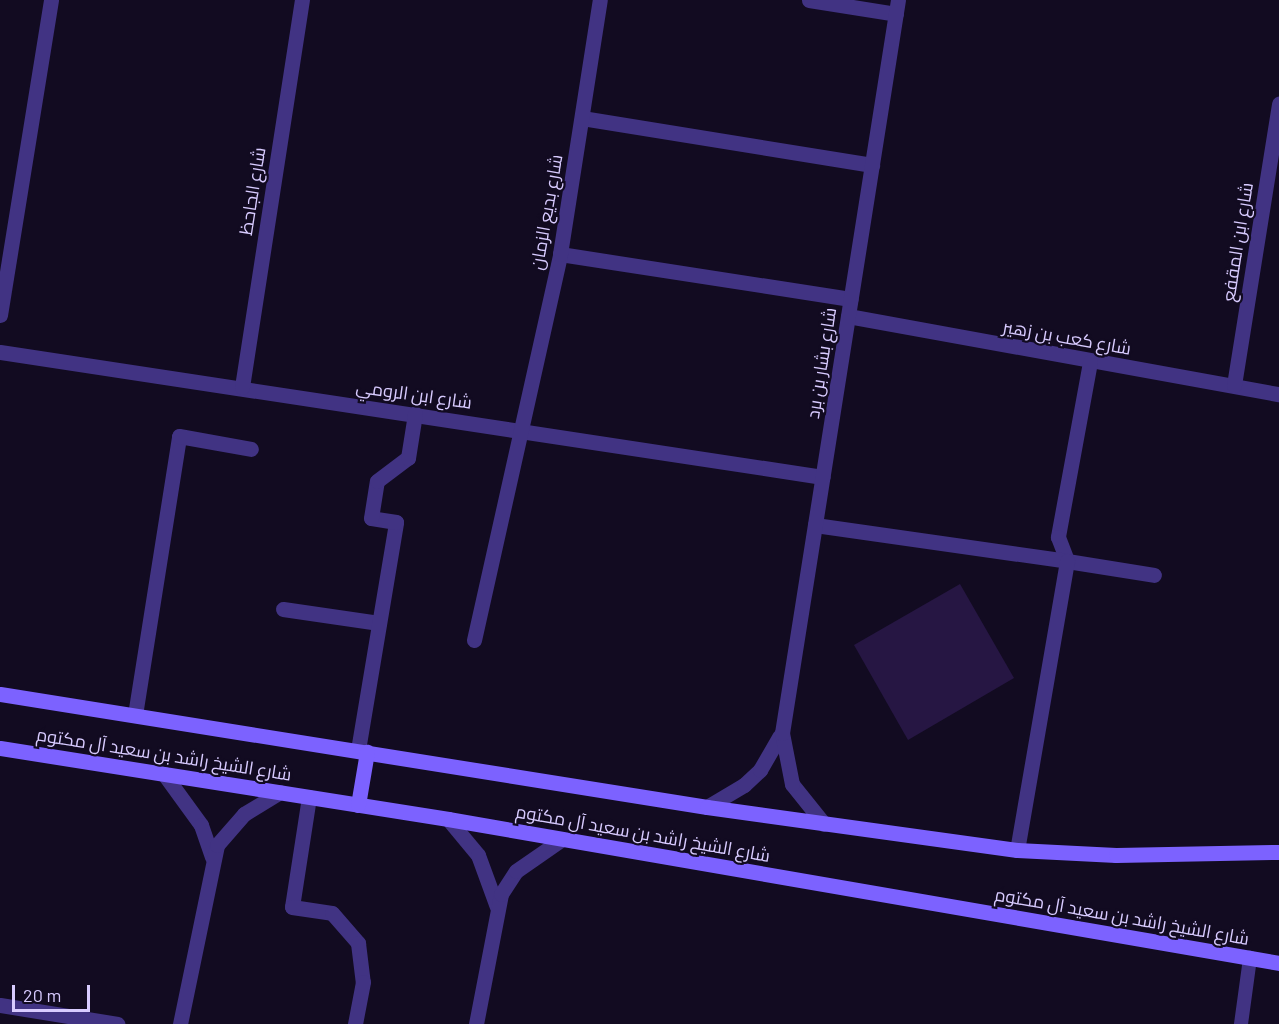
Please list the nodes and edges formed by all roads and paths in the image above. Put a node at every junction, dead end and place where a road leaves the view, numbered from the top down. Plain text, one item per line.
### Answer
1 (51, 0) edge
2 (302, 0) edge
3 (600, 0) edge
4 (809, 0) edge
5 (897, 7) edge
6 (1279, 104) edge
7 (582, 118) junction
8 (872, 165) junction
9 (560, 254) junction
10 (851, 299) junction
11 (0, 315) edge
12 (848, 316) junction
13 (0, 352) edge
14 (1090, 362) junction
15 (1234, 385) junction
16 (242, 387) junction
17 (1279, 394) edge
18 (415, 414) junction
19 (523, 429) junction
20 (251, 449) dead end
21 (823, 477) junction
22 (815, 525) junction
23 (1067, 561) junction
24 (1154, 575) dead end
25 (283, 609) dead end
26 (379, 623) junction
27 (474, 640) dead end
28 (0, 694) edge
29 (135, 715) junction
30 (782, 733) junction
31 (0, 748) edge
32 (363, 751) junction
33 (164, 774) junction
34 (280, 792) junction
35 (309, 797) junction
36 (358, 805) junction
37 (707, 807) junction
38 (448, 819) junction
39 (824, 824) junction
40 (562, 839) junction
41 (1017, 850) junction
42 (1279, 852) edge
43 (212, 857) junction
44 (497, 907) junction
45 (1250, 958) junction
46 (1279, 963) edge
47 (0, 1005) edge
48 (117, 1024) edge
49 (180, 1024) edge
50 (355, 1024) edge
51 (476, 1024) edge
52 (1241, 1024) edge

1 - 11 street
2 - 16 street, شارع الجاحظ
3 - 7 street, شارع بديع الزمان
4 - 5 street
5 - 8 street, شارع بشار بن برد
6 - 15 street, شارع ابن المقفع
7 - 8 street
7 - 9 street, شارع بديع الزمان
8 - 10 street, شارع بشار بن برد
9 - 10 street
9 - 19 street, شارع بديع الزمان
10 - 12 street, شارع بشار بن برد
12 - 14 street, شارع كعب بن زهير
12 - 21 street, شارع بشار بن برد
13 - 16 street, شارع ابن الرومي
14 - 15 street, شارع كعب بن زهير
14 - 23 street
15 - 17 street, شارع كعب بن زهير
16 - 18 street, شارع ابن الرومي
18 - 19 street, شارع ابن الرومي
18 - 26 street
19 - 21 street, شارع ابن الرومي
19 - 27 street, شارع بديع الزمان
20 - 29 street
21 - 22 street, شارع بشار بن برد
22 - 23 street
22 - 30 street, شارع بشار بن برد
23 - 24 street
23 - 41 street
25 - 26 street
26 - 32 street
28 - 29 street, شارع الشيخ راشد بن سعيد آل مكتوم
29 - 32 street, شارع الشيخ راشد بن سعيد آل مكتوم
30 - 37 street, شارع بشار بن برد
30 - 39 street, شارع بشار بن برد
31 - 33 street, شارع الشيخ راشد بن سعيد آل مكتوم
32 - 36 street
32 - 37 street, شارع الشيخ راشد بن سعيد آل مكتوم
33 - 34 street, شارع الشيخ راشد بن سعيد آل مكتوم
33 - 43 street
34 - 35 street, شارع الشيخ راشد بن سعيد آل مكتوم
34 - 43 street
35 - 36 street, شارع الشيخ راشد بن سعيد آل مكتوم
35 - 50 street
36 - 38 street, شارع الشيخ راشد بن سعيد آل مكتوم
37 - 39 street, شارع الشيخ راشد بن سعيد آل مكتوم
38 - 40 street, شارع الشيخ راشد بن سعيد آل مكتوم
38 - 44 street
39 - 41 street, شارع الشيخ راشد بن سعيد آل مكتوم
40 - 44 street
40 - 45 street, شارع الشيخ راشد بن سعيد آل مكتوم
41 - 42 street, شارع الشيخ راشد بن سعيد آل مكتوم
43 - 49 street
44 - 51 street
45 - 46 street, شارع الشيخ راشد بن سعيد آل مكتوم
45 - 52 lane
47 - 48 street

